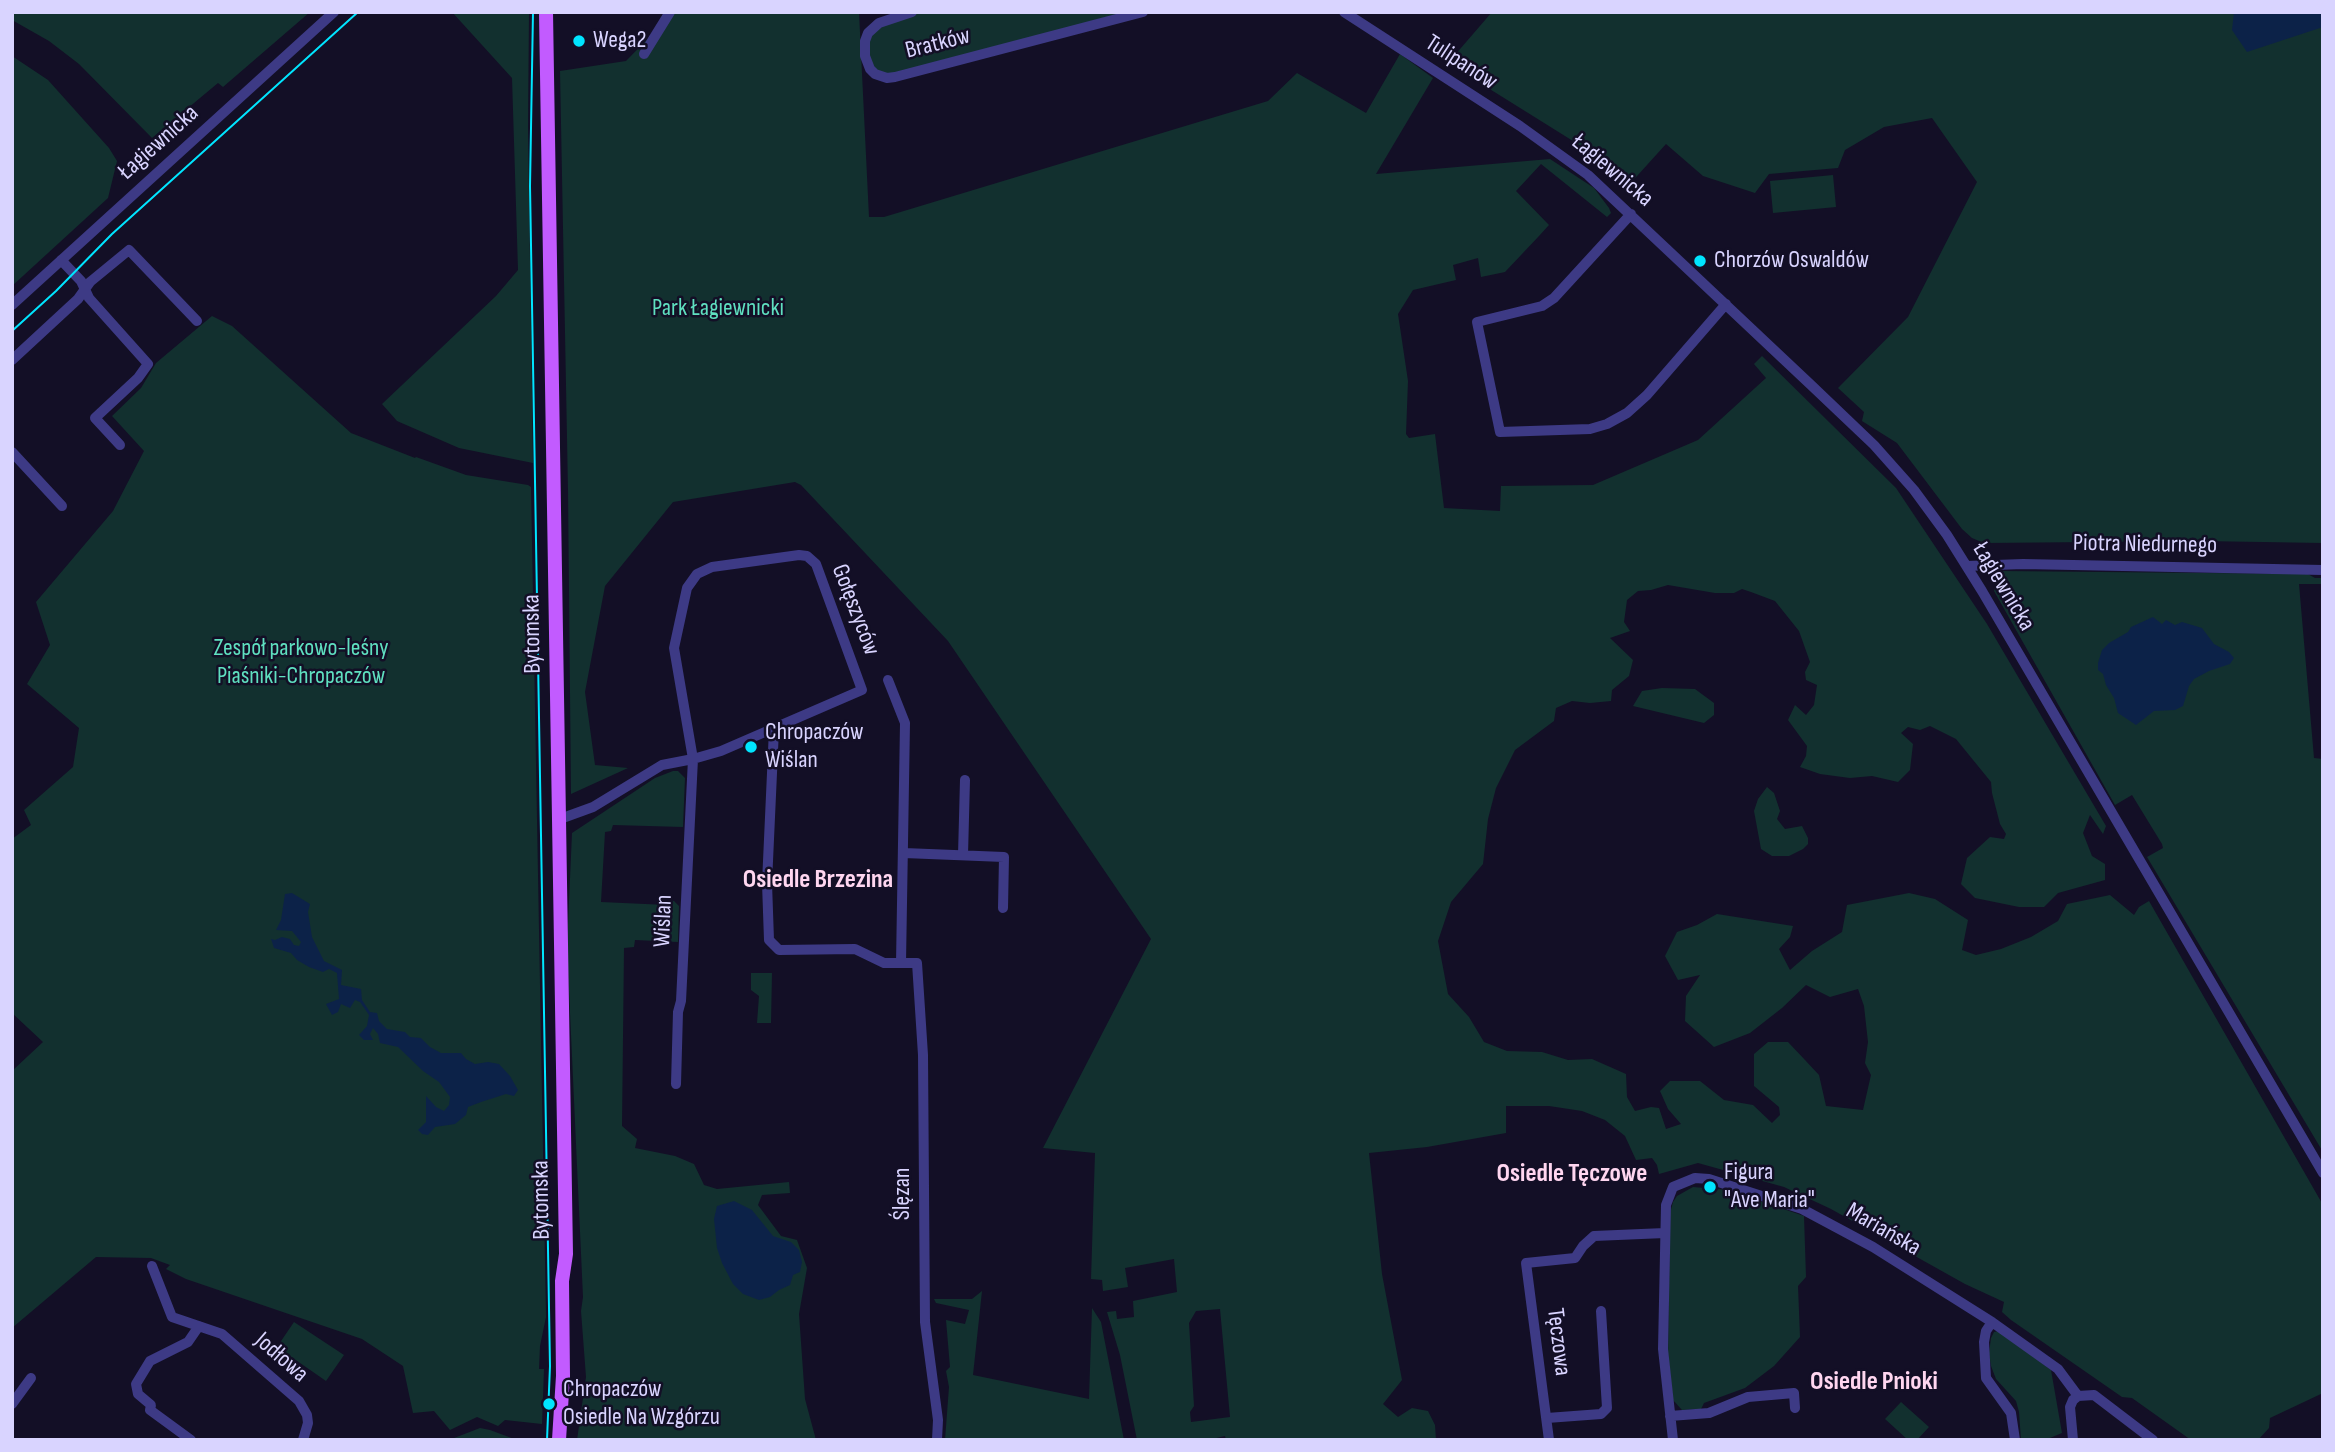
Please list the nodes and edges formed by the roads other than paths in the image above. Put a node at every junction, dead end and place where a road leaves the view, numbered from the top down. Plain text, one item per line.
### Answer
1 (334, 12) edge
2 (546, 12) edge
3 (670, 12) edge
4 (912, 12) edge
5 (1143, 12) edge
6 (1344, 12) edge
7 (644, 54) dead end
8 (1520, 126) joint
9 (1631, 214) junction
10 (61, 260) junction
11 (85, 289) junction
12 (1726, 304) junction
13 (12, 305) edge
14 (197, 321) dead end
15 (12, 360) edge
16 (120, 445) dead end
17 (12, 452) edge
18 (62, 506) dead end
19 (1967, 566) junction
20 (2323, 570) edge
21 (888, 680) dead end
22 (774, 729) junction
23 (693, 759) junction
24 (965, 780) dead end
25 (560, 819) junction
26 (904, 853) junction
27 (963, 855) junction
28 (1003, 908) dead end
29 (901, 963) junction
30 (676, 1084) dead end
31 (2323, 1173) edge
32 (1665, 1233) junction
33 (566, 1254) junction
34 (152, 1266) dead end
35 (1601, 1311) dead end
36 (1992, 1321) junction
37 (199, 1326) junction
38 (31, 1378) dead end
39 (2078, 1396) junction
40 (12, 1404) edge
41 (1795, 1408) dead end
42 (1670, 1416) junction
43 (1547, 1418) junction
44 (191, 1440) edge
45 (303, 1440) edge
46 (559, 1440) edge
47 (568, 1440) edge
48 (937, 1440) edge
49 (1549, 1440) edge
50 (1673, 1440) edge
51 (2015, 1440) edge
52 (2073, 1440) edge
53 (2153, 1440) edge

1 - 10 street, Łagiewnicka
2 - 25 main road, Bytomska
3 - 7 street
4 - 5 street, Bratków
6 - 8 street, Tulipanów
8 - 9 street, Łagiewnicka
9 - 12 street, Łagiewnicka
9 - 12 street
10 - 11 street
10 - 13 street, Łagiewnicka
11 - 14 street
11 - 15 street
11 - 16 street
12 - 19 street, Łagiewnicka
17 - 18 street
19 - 20 street, Piotra Niedurnego
19 - 31 street, Łagiewnicka
21 - 26 street
22 - 23 street
22 - 23 street, Gołęszyców
22 - 29 street
23 - 25 street
23 - 30 street, Wiślan
24 - 27 street
25 - 33 main road, Bytomska
26 - 27 street
26 - 29 street
27 - 28 street
29 - 48 street, Ślęzan
32 - 36 street, Mariańska
32 - 42 street, Mariańska
32 - 43 street, Tęczowa
33 - 46 main road, Bytomska
33 - 47 main road, Bytomska
34 - 37 street, Jodłowa
35 - 43 street
36 - 39 street, Mariańska
36 - 51 street
37 - 44 street
37 - 45 street, Jodłowa
38 - 40 street
39 - 52 street
39 - 53 street
41 - 42 street
42 - 50 street, Mariańska
43 - 49 street, Tęczowa

